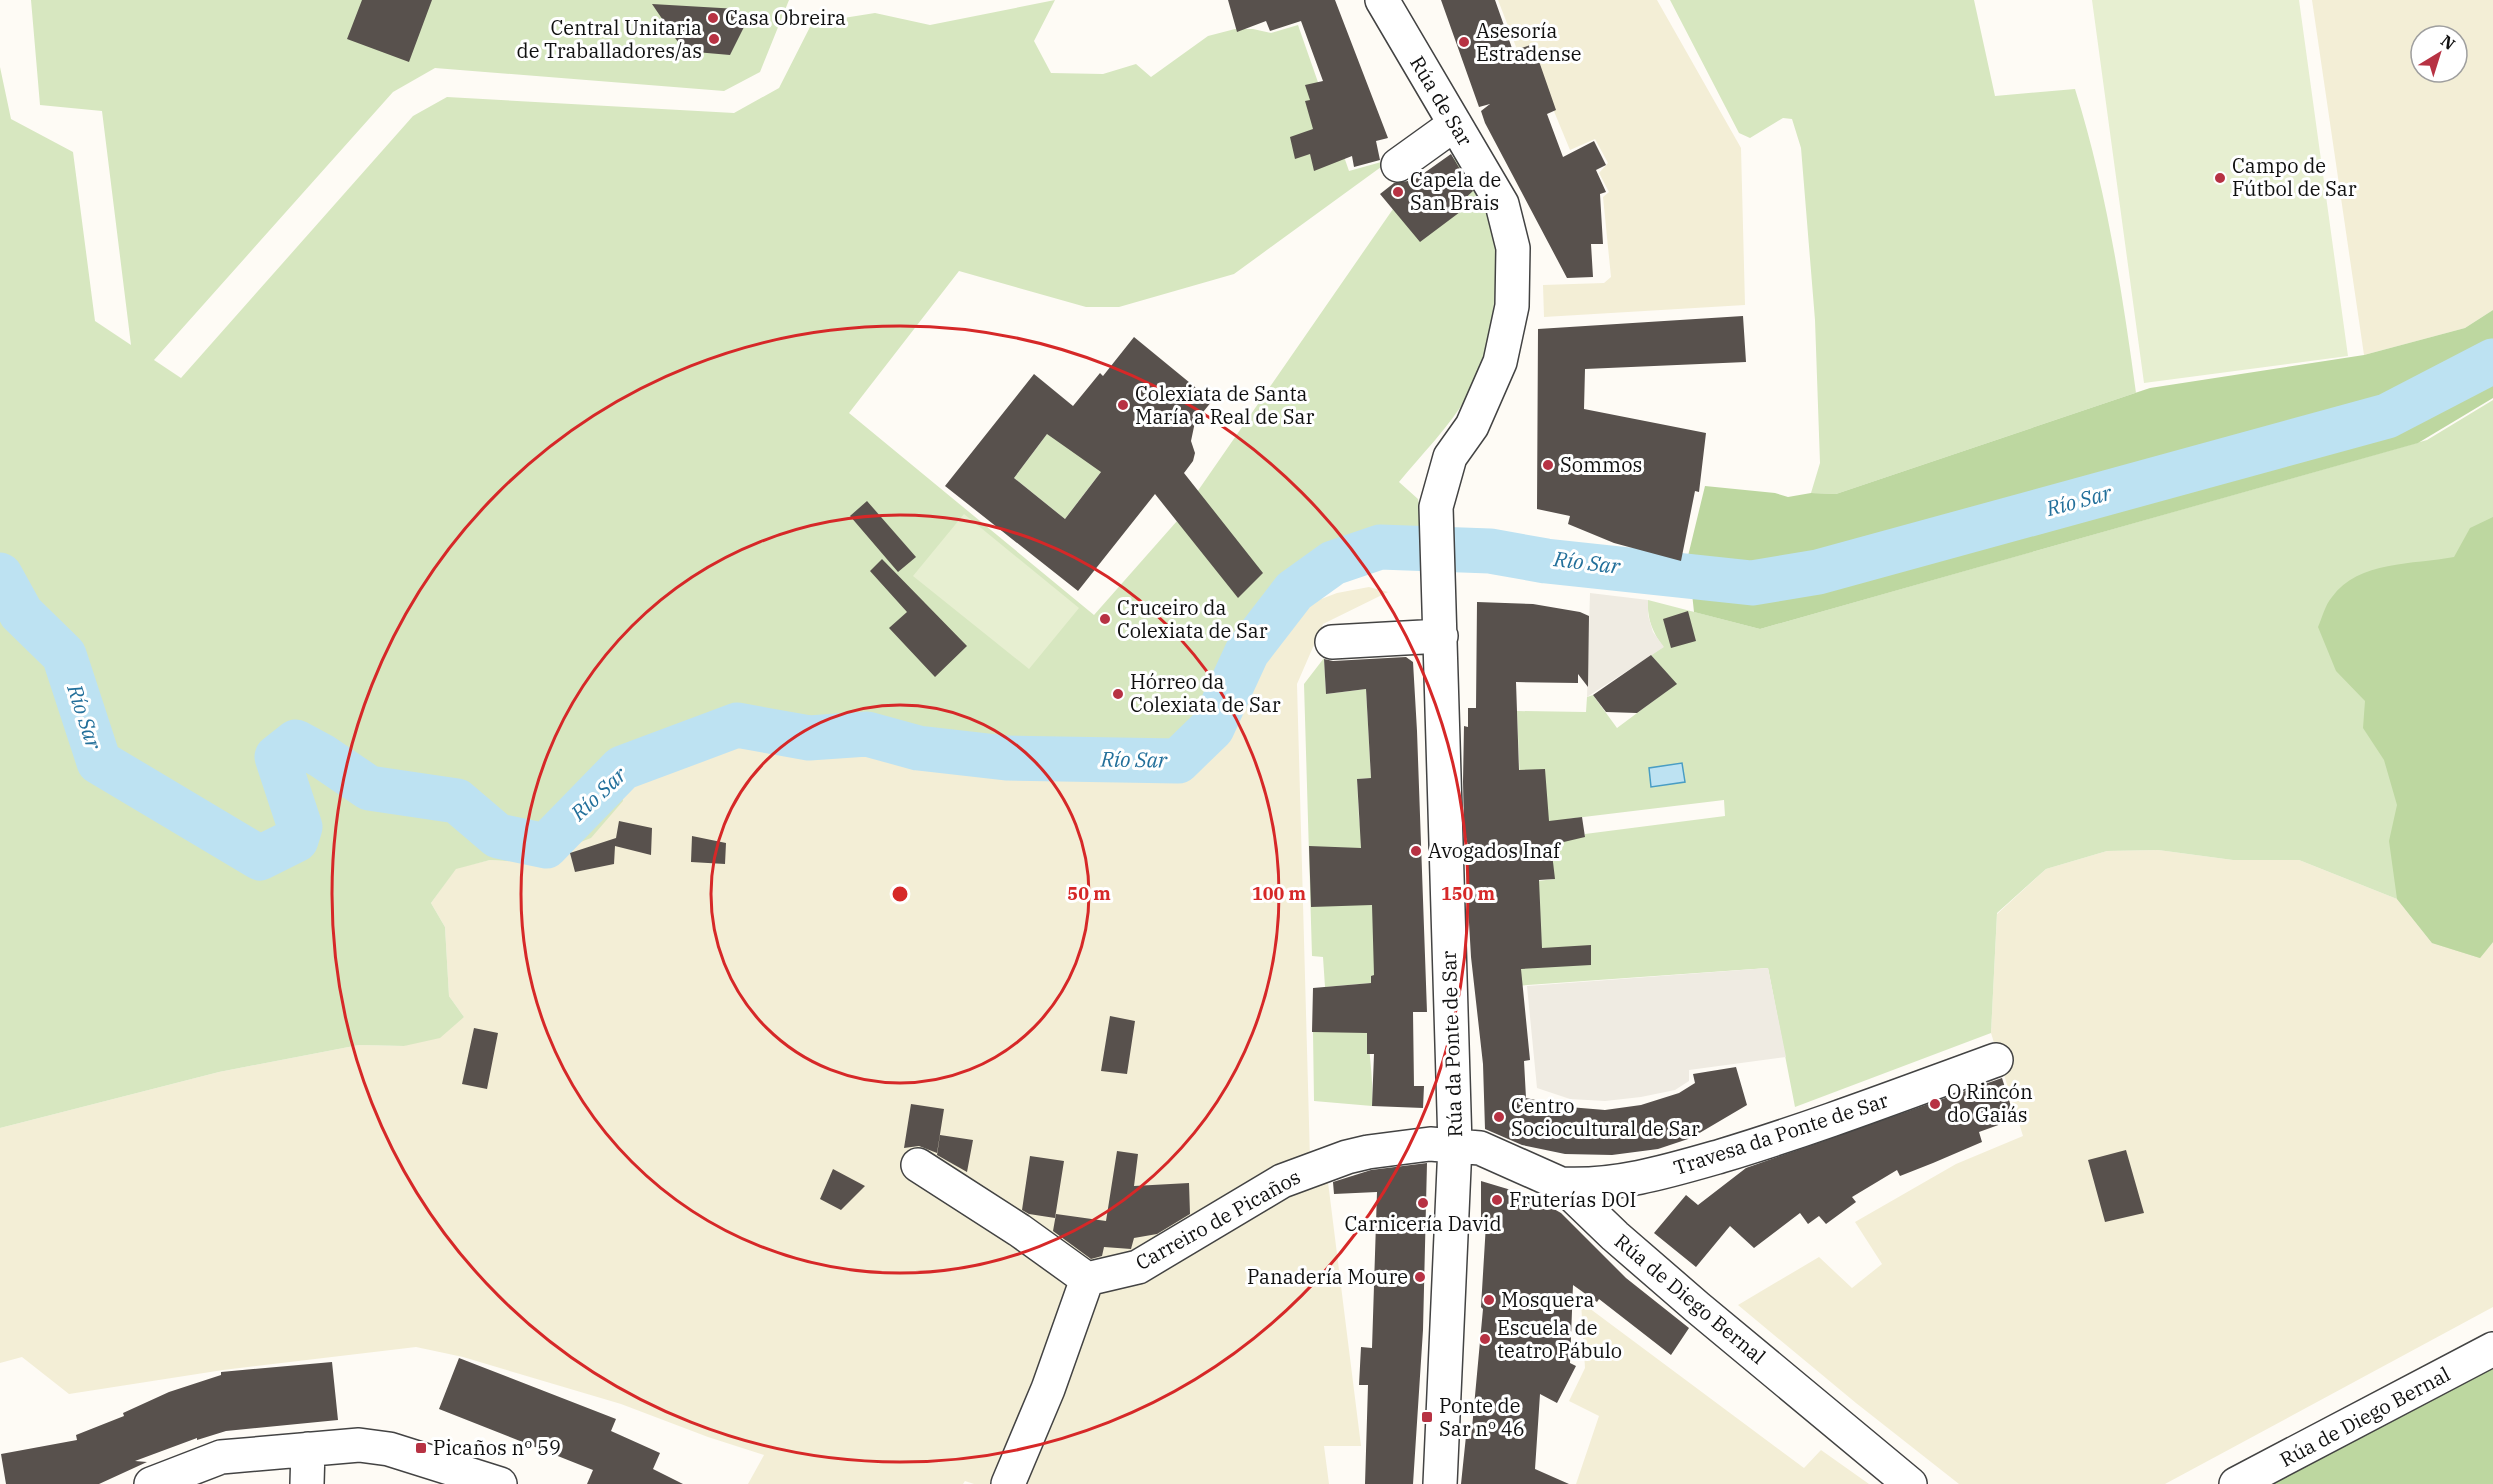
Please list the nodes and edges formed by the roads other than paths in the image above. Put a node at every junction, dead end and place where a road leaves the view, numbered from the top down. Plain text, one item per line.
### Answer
1 (1382, 0) edge
2 (1455, 124) junction
3 (1398, 165) dead end
4 (1439, 620) junction
5 (1332, 642) dead end
6 (1996, 1060) dead end
7 (1455, 1145) junction
8 (918, 1166) dead end
9 (1561, 1184) junction
10 (1087, 1279) junction
11 (2493, 1349) edge
12 (308, 1449) junction
13 (150, 1484) edge
14 (307, 1484) edge
15 (500, 1484) edge
16 (1008, 1484) edge
17 (1440, 1484) edge
18 (1910, 1484) edge
19 (2236, 1484) edge

1 - 2 street, Rúa de Sar
2 - 3 street
2 - 4 street, Rúa de Sar
4 - 5 street
4 - 7 street, Rúa da Ponte de Sar
6 - 9 street, Travesa da Ponte de Sar
7 - 9 street, Rúa de Diego Bernal
7 - 10 street, Carreiro de Picaños
7 - 17 street, Rúa da Ponte de Sar
8 - 10 street
9 - 18 street, Rúa de Diego Bernal
10 - 16 street
11 - 19 street, Rúa de Diego Bernal
12 - 13 street
12 - 14 street
12 - 15 street

